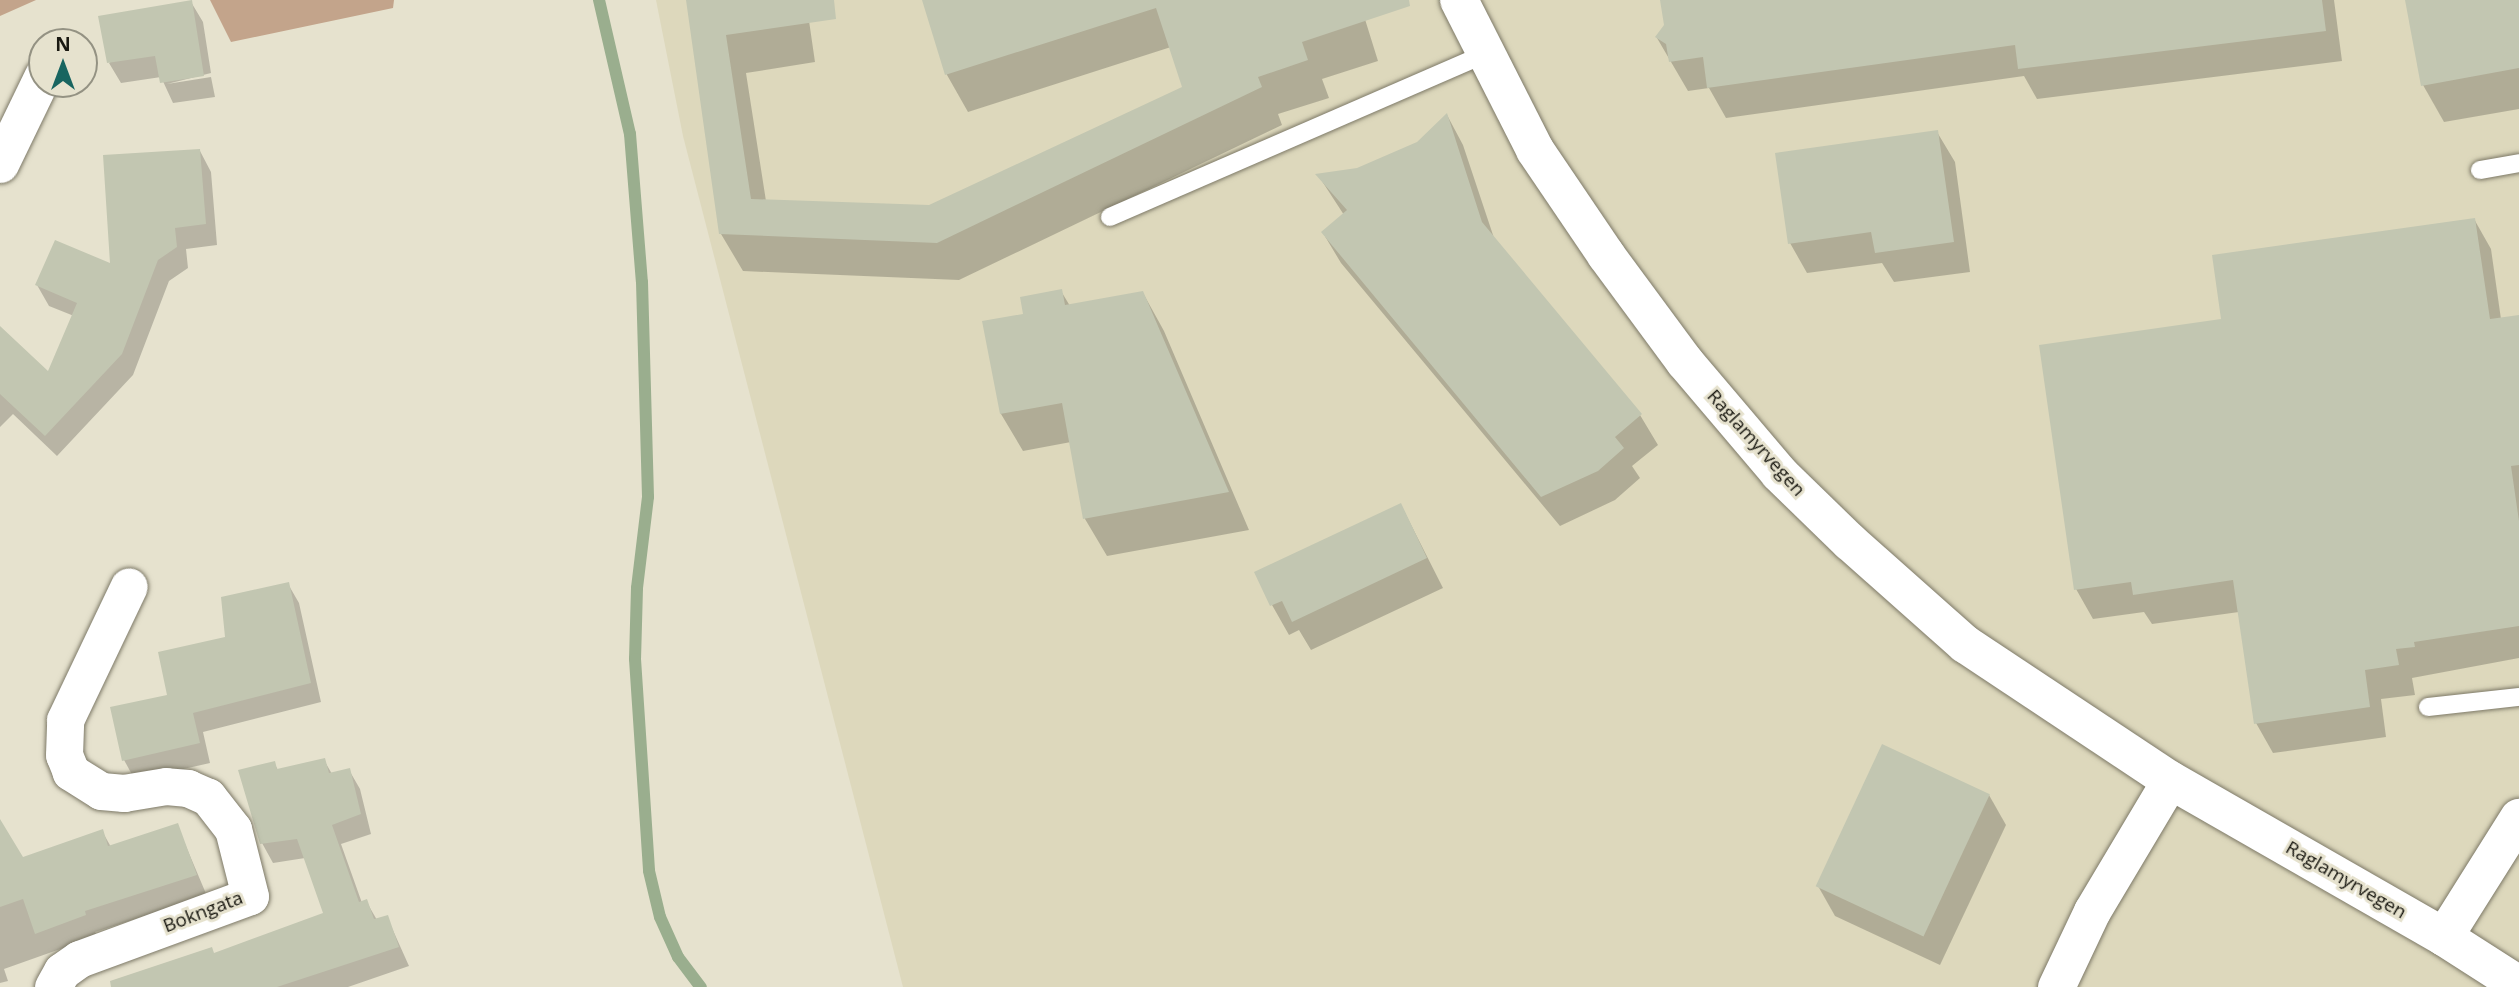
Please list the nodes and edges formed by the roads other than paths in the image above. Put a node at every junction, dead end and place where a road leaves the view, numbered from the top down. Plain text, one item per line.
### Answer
1 (1459, 0) edge
2 (1484, 54) junction
3 (32, 98) edge
4 (2519, 163) edge
5 (0, 164) edge
6 (2480, 170) dead end
7 (1110, 217) dead end
8 (129, 586) dead end
9 (2519, 697) edge
10 (2428, 708) dead end
11 (2170, 780) junction
12 (2519, 818) edge
13 (2444, 937) junction
14 (2519, 985) edge
15 (53, 987) edge
16 (2056, 987) edge

1 - 2 street, Raglamyrvegen
2 - 7 lane
2 - 11 street, Raglamyrvegen
3 - 5 street
4 - 6 lane
8 - 15 street, Bokngata
9 - 10 lane
11 - 13 street, Raglamyrvegen
11 - 16 street
12 - 13 street
13 - 14 street, Raglamyrvegen

